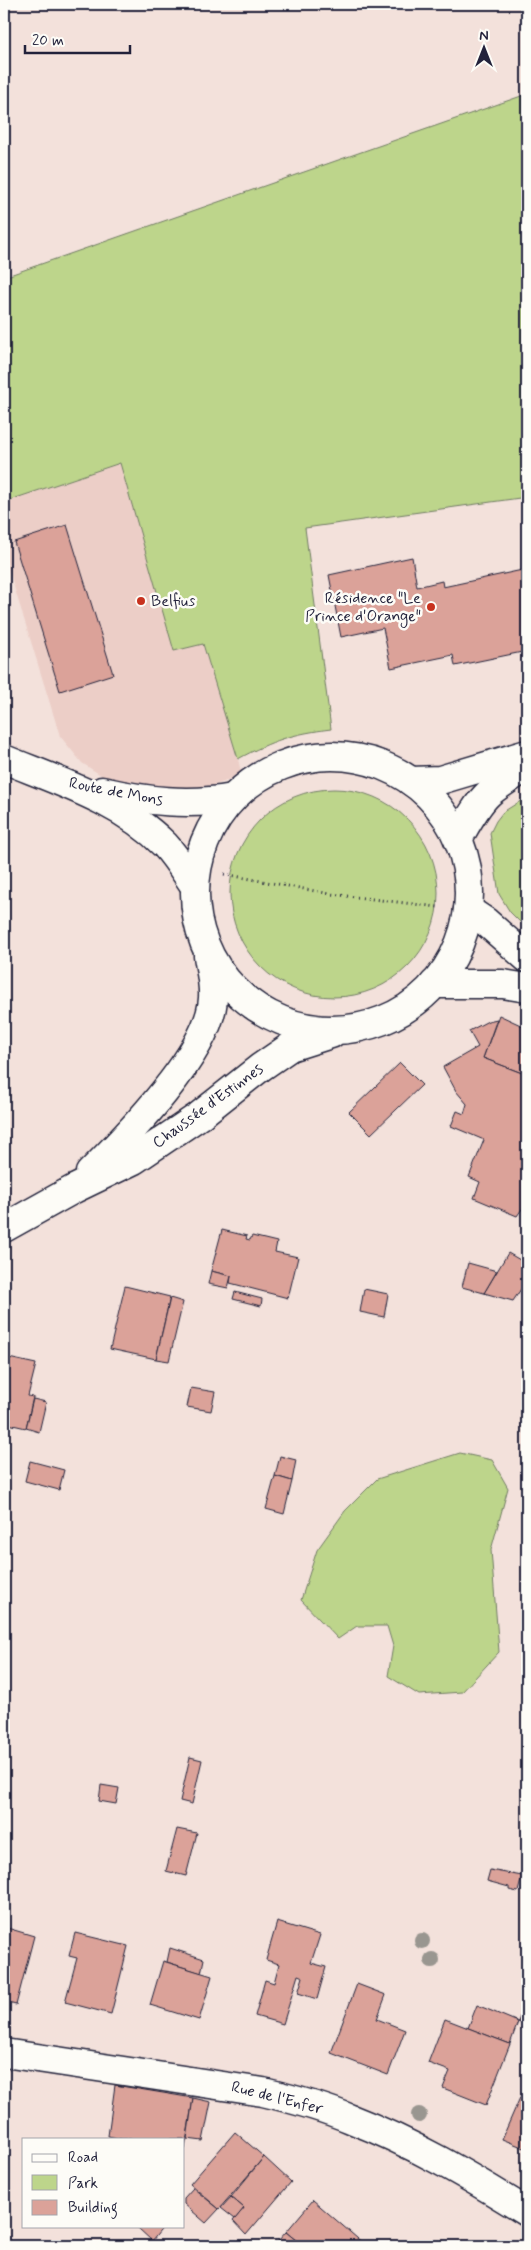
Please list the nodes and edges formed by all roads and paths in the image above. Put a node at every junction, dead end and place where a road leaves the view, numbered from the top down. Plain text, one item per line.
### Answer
1 (527, 754) edge
2 (4, 759) edge
3 (527, 765) edge
4 (59, 781) junction
5 (411, 781) junction
6 (232, 798) junction
7 (458, 839) junction
8 (195, 877) junction
9 (468, 910) junction
10 (208, 952) junction
11 (527, 958) edge
12 (434, 984) junction
13 (527, 988) edge
14 (345, 1029) junction
15 (74, 1189) junction
16 (4, 1228) edge
17 (4, 2053) edge
18 (527, 2212) edge

1 - 5 main road
2 - 4 main road, Route de Mons
3 - 7 main road
4 - 6 main road, Route de Mons
4 - 8 main road, Route de Mons
5 - 6 main road
5 - 7 main road
6 - 8 main road
7 - 9 main road
8 - 9 path
8 - 10 main road
9 - 11 main road
9 - 12 main road
10 - 14 main road
10 - 15 main road, Chaussée d'Estinnes
12 - 13 main road
12 - 14 main road
14 - 15 main road, Chaussée d'Estinnes
15 - 16 main road, Chaussée d'Estinnes
17 - 18 main road, Rue de l'Enfer

